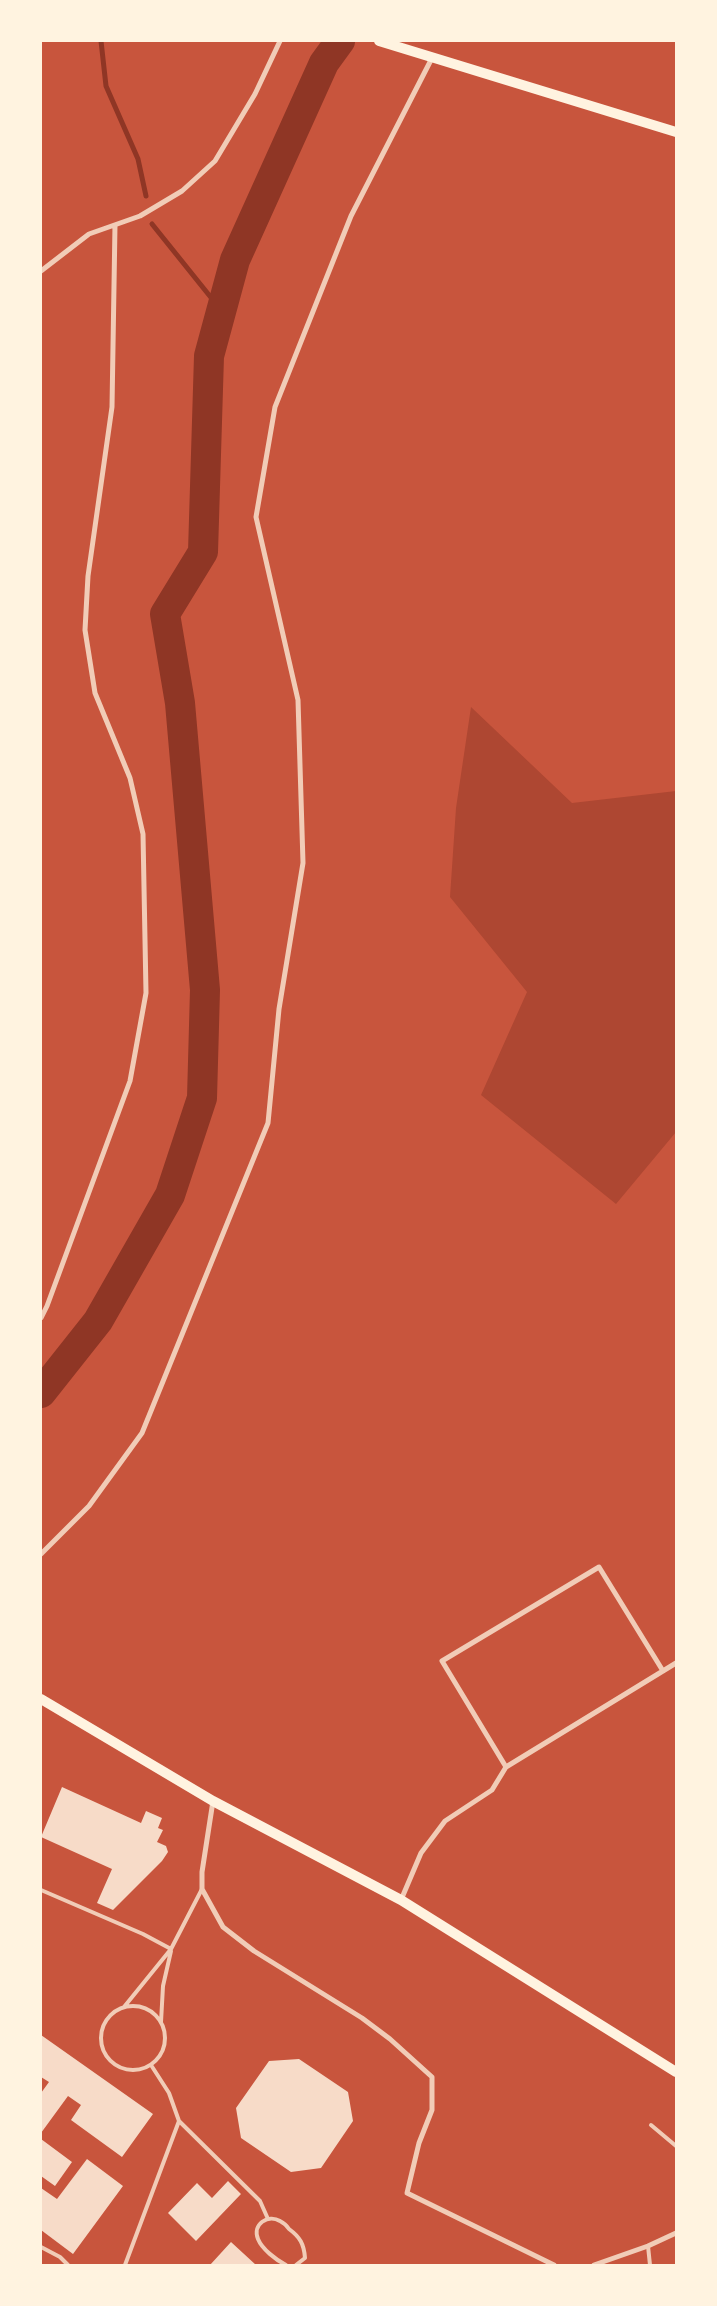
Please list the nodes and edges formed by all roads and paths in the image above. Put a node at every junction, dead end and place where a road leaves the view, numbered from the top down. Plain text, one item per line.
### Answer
1 (280, 41) edge
2 (379, 41) edge
3 (432, 58) junction
4 (676, 132) edge
5 (115, 224) junction
6 (41, 271) edge
7 (41, 1318) edge
8 (41, 1554) edge
9 (676, 1663) edge
10 (663, 1671) junction
11 (41, 1699) edge
12 (506, 1767) junction
13 (213, 1801) junction
14 (41, 1890) edge
15 (202, 1890) junction
16 (401, 1900) junction
17 (171, 1949) junction
18 (124, 2007) junction
19 (161, 2022) junction
20 (152, 2065) junction
21 (676, 2072) edge
22 (179, 2121) junction
23 (651, 2125) dead end
24 (676, 2146) edge
25 (268, 2219) junction
26 (676, 2234) edge
27 (648, 2246) junction
28 (41, 2247) edge
29 (68, 2265) edge
30 (125, 2265) edge
31 (286, 2265) edge
32 (296, 2265) edge
33 (554, 2265) edge
34 (594, 2265) edge
35 (650, 2265) edge

1 - 5 street
2 - 3 main road
3 - 4 main road
3 - 8 street
5 - 6 street
5 - 7 street
9 - 10 street
10 - 12 street
10 - 12 street
11 - 13 main road
12 - 16 street
13 - 15 street
13 - 16 main road
14 - 17 lane
15 - 17 lane
15 - 33 street
16 - 21 main road
17 - 18 lane
17 - 19 lane
18 - 19 lane
18 - 20 lane
19 - 20 lane
20 - 22 lane
22 - 25 lane
22 - 30 lane
23 - 24 lane
25 - 31 lane
25 - 32 lane
26 - 27 street
27 - 34 street
27 - 35 lane
28 - 29 lane

